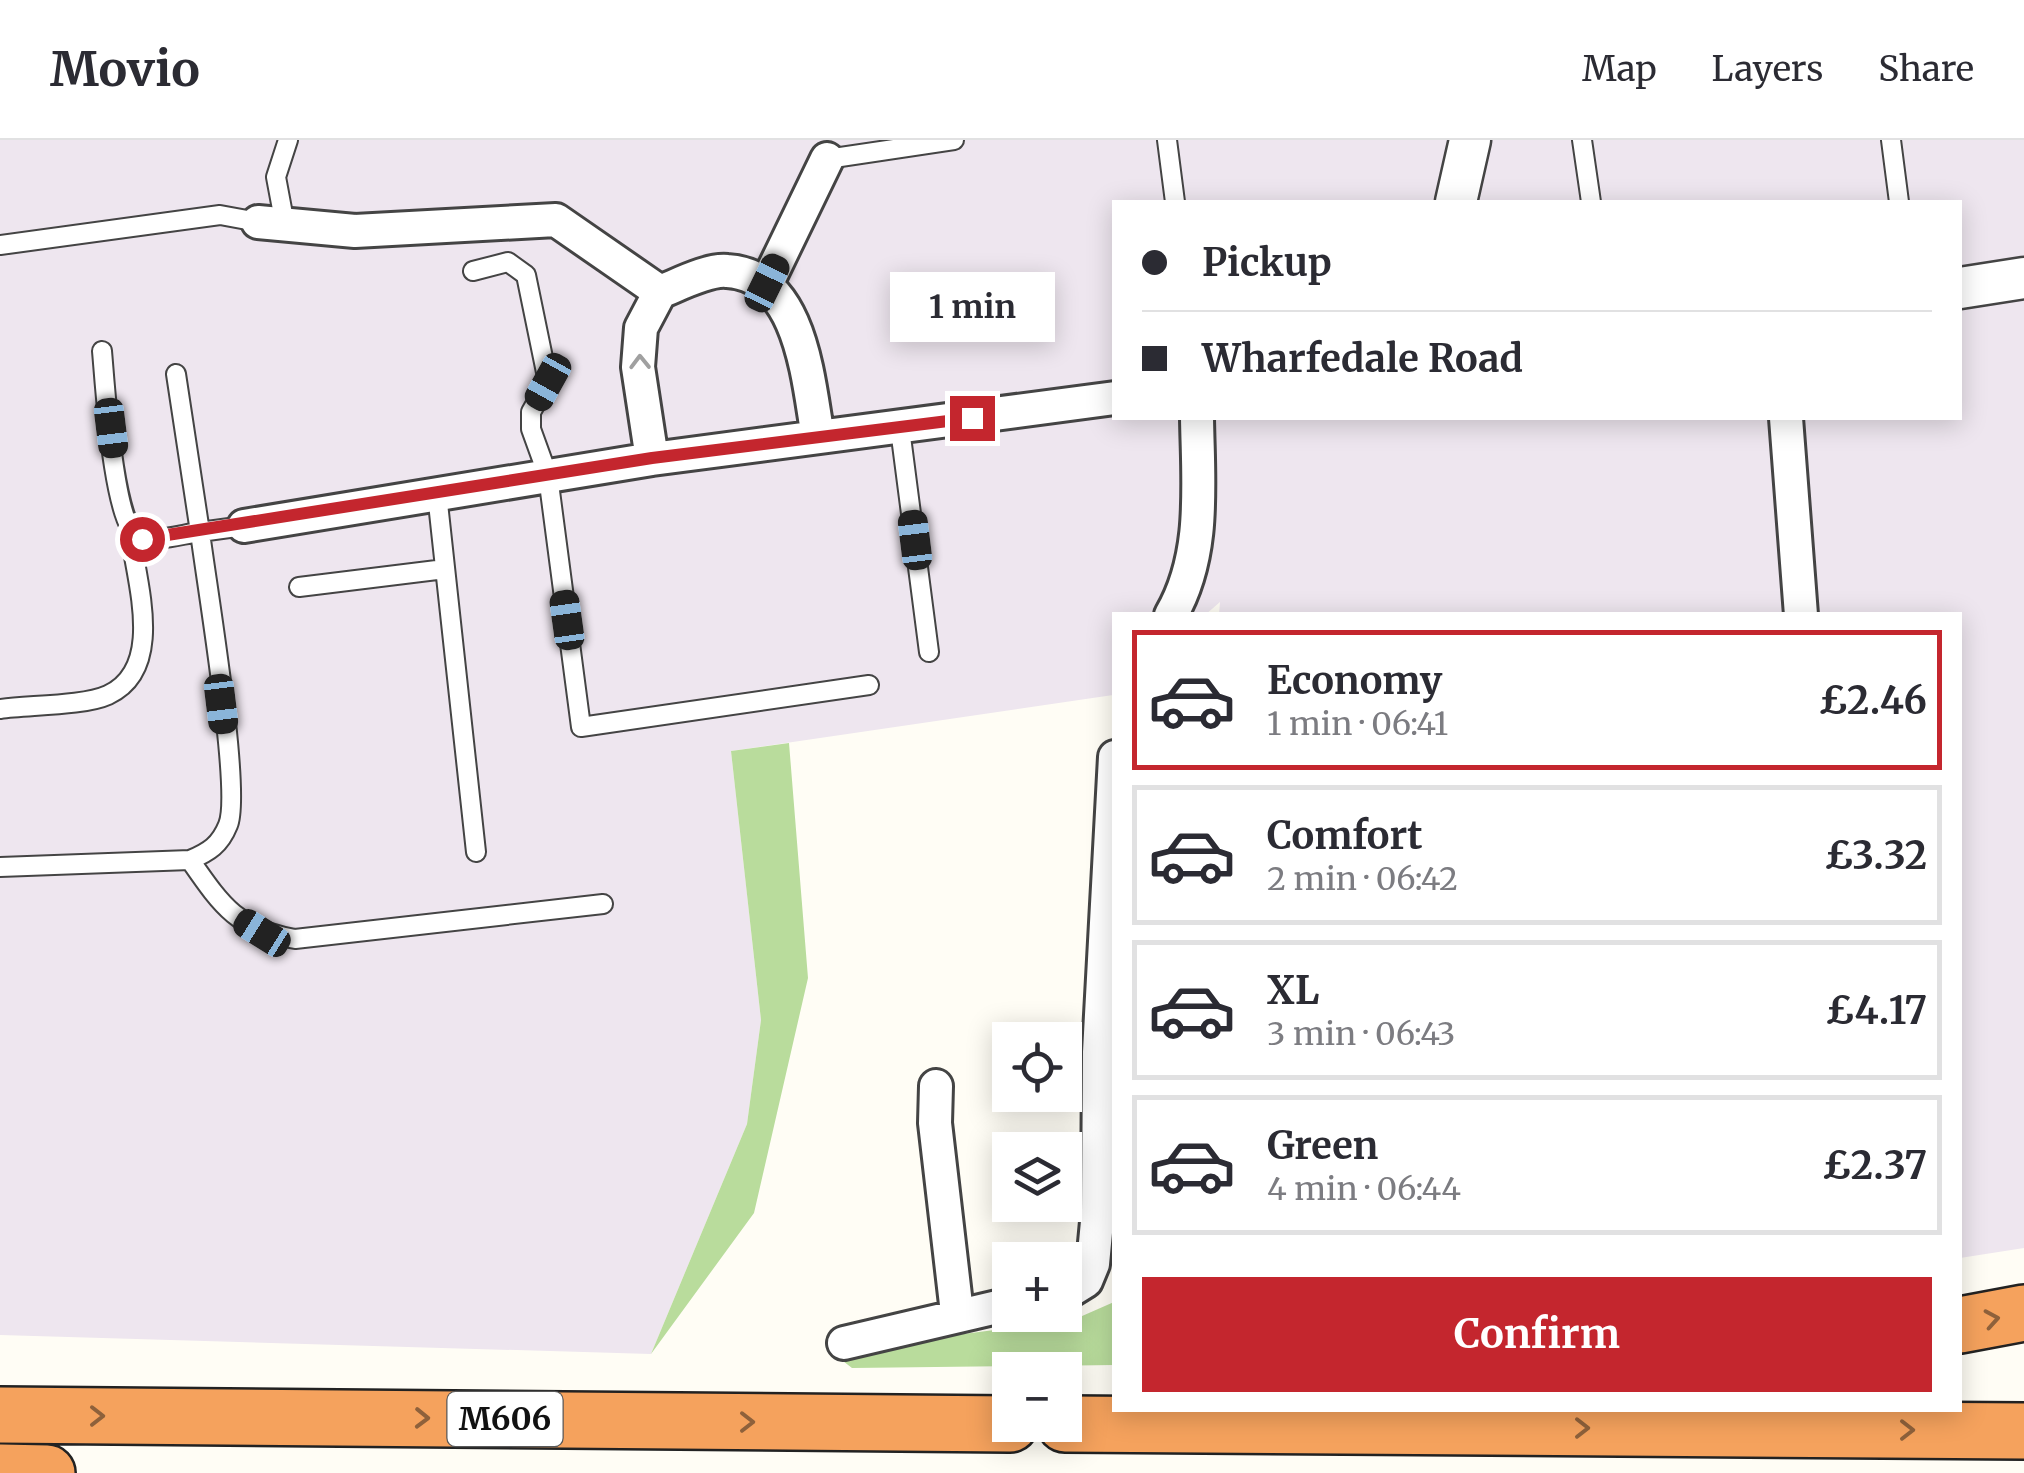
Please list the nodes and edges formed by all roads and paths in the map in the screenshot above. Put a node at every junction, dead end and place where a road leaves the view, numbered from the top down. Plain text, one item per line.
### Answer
1 (288, 140) edge
2 (954, 140) edge
3 (1167, 140) edge
4 (1470, 140) edge
5 (1582, 140) edge
6 (1891, 140) edge
7 (827, 146) edge
8 (1175, 200) edge
9 (1456, 200) edge
10 (1591, 200) edge
11 (1899, 200) edge
12 (272, 224) junction
13 (0, 244) edge
14 (473, 272) dead end
15 (2024, 278) edge
16 (767, 283) junction
17 (1962, 288) edge
18 (660, 292) junction
19 (102, 351) dead end
20 (176, 374) dead end
21 (1112, 398) edge
22 (1197, 420) edge
23 (1786, 420) edge
24 (900, 429) junction
25 (818, 437) junction
26 (652, 458) junction
27 (548, 476) junction
28 (437, 494) junction
29 (244, 526) joint
30 (130, 532) junction
31 (200, 532) junction
32 (445, 569) junction
33 (299, 587) dead end
34 (1173, 612) edge
35 (1802, 612) edge
36 (929, 652) dead end
37 (869, 684) dead end
38 (0, 709) edge
39 (1112, 809) edge
40 (476, 852) dead end
41 (190, 860) junction
42 (0, 867) edge
43 (603, 904) dead end
44 (936, 1086) dead end
45 (1082, 1283) edge
46 (992, 1307) edge
47 (957, 1313) junction
48 (2024, 1313) edge
49 (1962, 1325) edge
50 (844, 1344) dead end
51 (1220, 1412) edge
52 (0, 1415) edge
53 (992, 1424) edge
54 (1082, 1424) edge
55 (1142, 1424) junction
56 (2024, 1432) edge
57 (0, 1472) edge
58 (48, 1473) edge

1 - 12 lane
2 - 7 lane
3 - 8 lane
4 - 9 street
5 - 10 lane
6 - 11 lane
7 - 16 street
12 - 13 lane
12 - 18 street
14 - 27 lane
15 - 17 street
16 - 18 street
16 - 25 street
26 -> 18 street
19 - 30 lane
20 - 31 lane
21 - 24 street
22 - 34 street
23 - 35 street
24 - 25 street
24 - 36 lane
25 - 26 street
26 - 27 street
27 - 28 street
27 - 37 lane
28 - 29 street
28 - 32 lane
29 - 31 lane
30 - 31 lane
30 - 38 lane
31 - 41 lane
32 - 33 lane
32 - 40 lane
39 - 45 street
41 - 42 lane
41 - 43 lane
44 - 47 street
46 - 47 street
47 - 50 street
49 -> 48 highway
51 - 55 highway
52 -> 53 highway, M606
54 - 55 highway
55 -> 56 highway
57 - 58 highway

